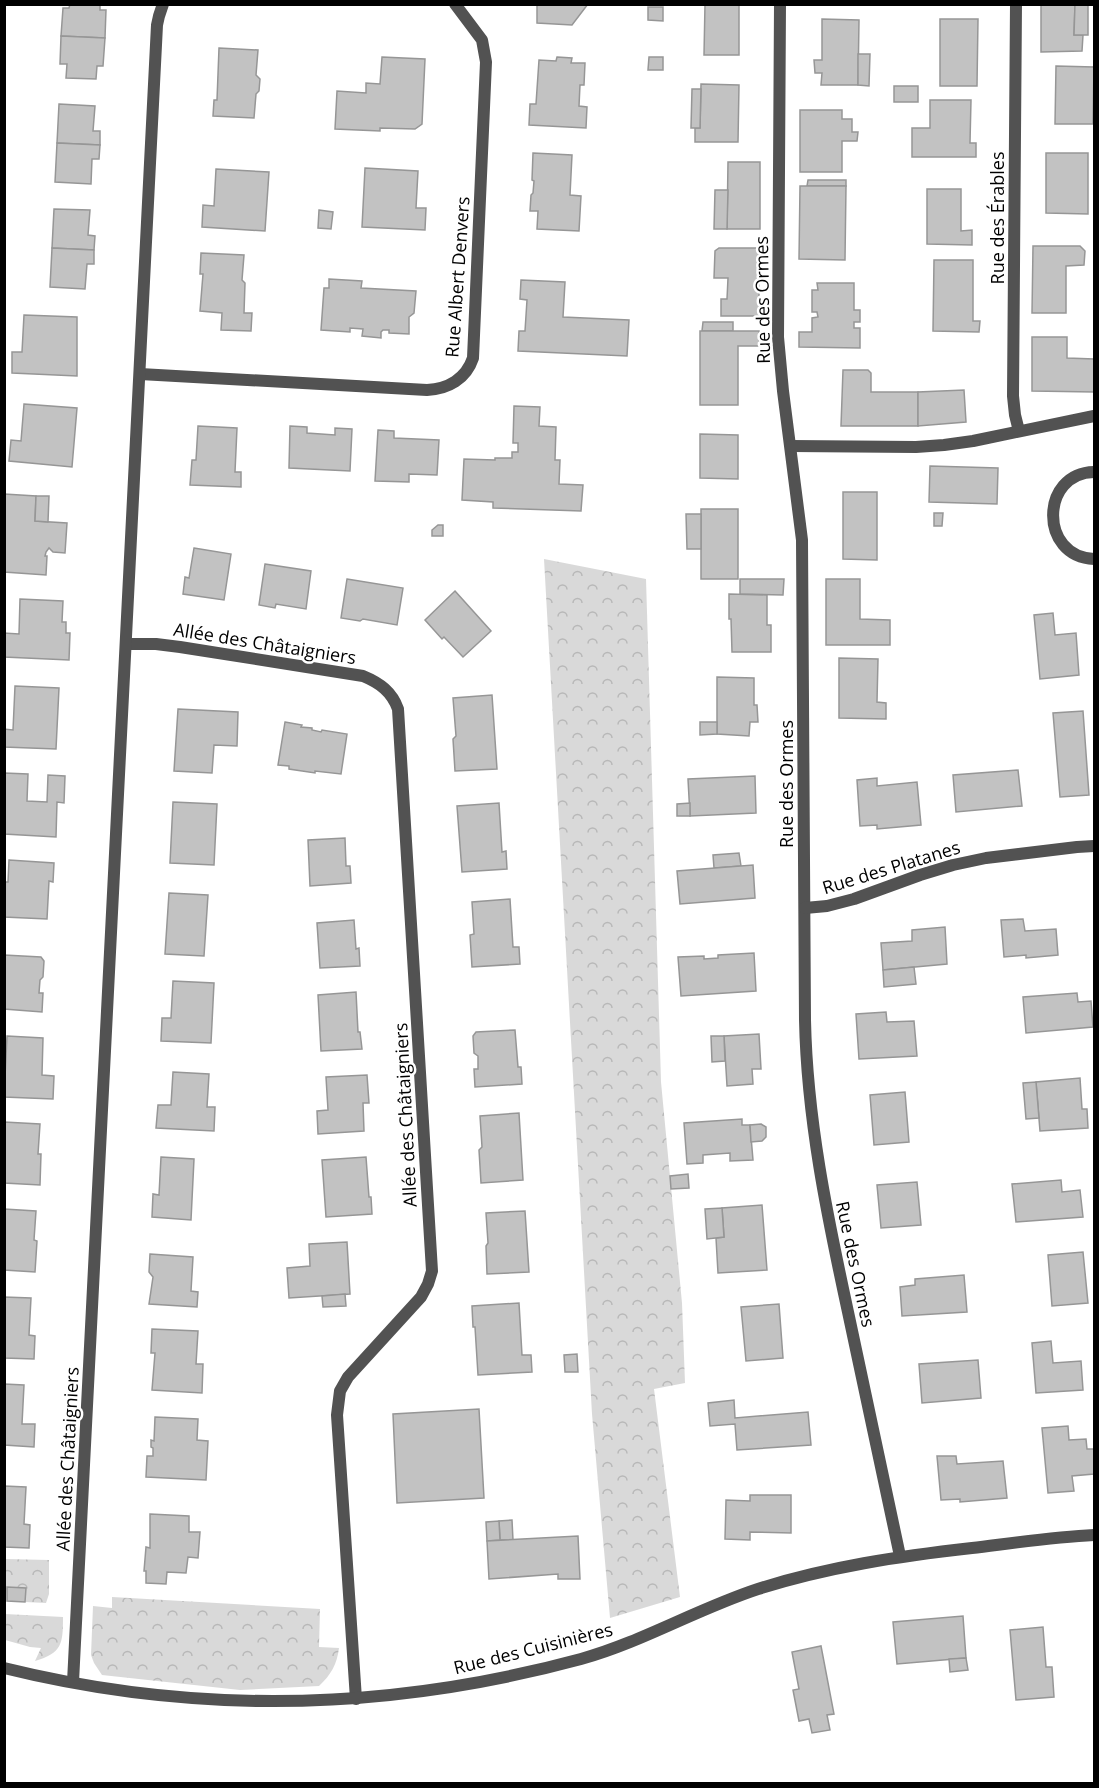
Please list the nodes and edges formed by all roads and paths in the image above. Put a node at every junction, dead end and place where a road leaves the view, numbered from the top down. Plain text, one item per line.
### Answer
1 (164, 4) edge
2 (455, 4) edge
3 (780, 4) edge
4 (1016, 4) edge
5 (140, 374) junction
6 (1095, 416) edge
7 (1019, 431) junction
8 (791, 446) junction
9 (1095, 472) edge
10 (1095, 559) edge
11 (126, 644) junction
12 (1095, 846) edge
13 (805, 908) junction
14 (1095, 1535) edge
15 (900, 1556) junction
16 (4, 1668) edge
17 (73, 1682) junction
18 (356, 1699) junction

1 - 5 street
2 - 5 street, Rue Albert Denvers
3 - 8 street, Rue des Ormes
4 - 7 street, Rue des Érables
5 - 11 street
6 - 7 street
7 - 8 street
8 - 13 street, Rue des Ormes
9 - 10 street
11 - 17 street, Allée des Châtaigniers
11 - 18 street, Allée des Châtaigniers
12 - 13 street, Rue des Platanes
13 - 15 street, Rue des Ormes
14 - 15 street, Rue des Cuisinières
15 - 18 street, Rue des Cuisinières
16 - 17 street, Rue des Cuisinières
17 - 18 street, Rue des Cuisinières

